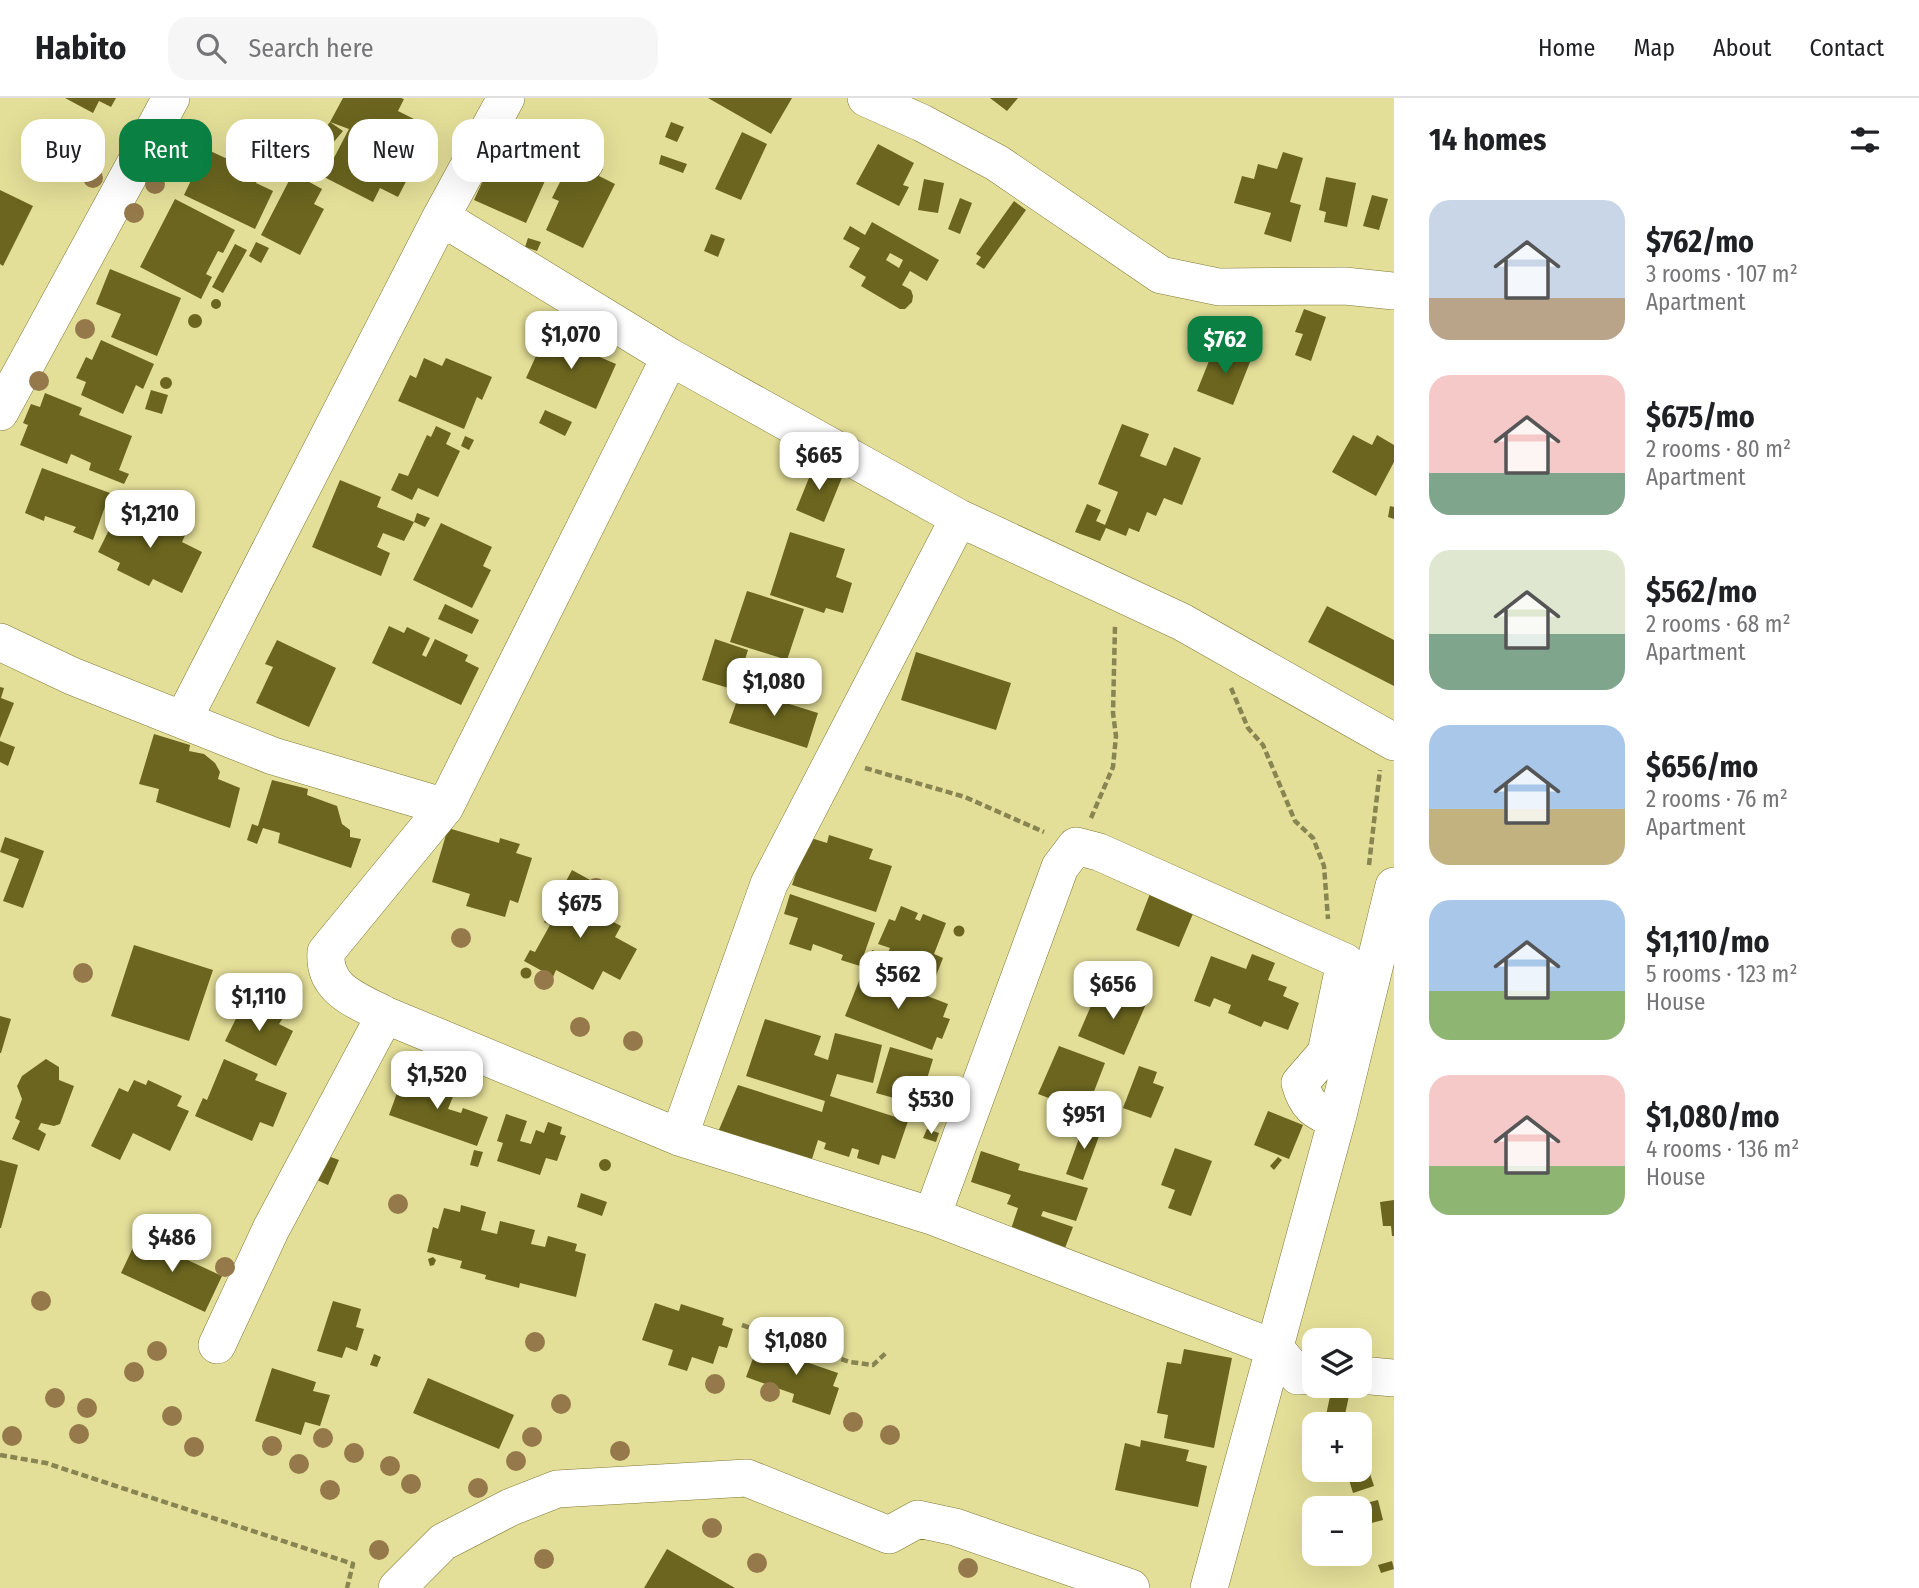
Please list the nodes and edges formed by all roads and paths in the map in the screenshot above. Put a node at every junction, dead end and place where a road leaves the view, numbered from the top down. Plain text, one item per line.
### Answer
1 (171, 98) edge
2 (506, 98) edge
3 (866, 98) edge
4 (442, 217) junction
5 (1394, 291) edge
6 (670, 357) junction
7 (0, 412) edge
8 (959, 518) junction
9 (1099, 581) junction
10 (0, 642) edge
11 (1221, 645) junction
12 (183, 720) junction
13 (1390, 740) edge
14 (834, 759) junction
15 (445, 807) junction
16 (1076, 847) junction
17 (1381, 881) edge
18 (1328, 952) junction
19 (385, 1015) junction
20 (1337, 1119) junction
21 (679, 1137) junction
22 (932, 1216) junction
23 (742, 1325) dead end
24 (217, 1345) dead end
25 (1276, 1349) junction
26 (887, 1352) dead end
27 (1302, 1376) edge
28 (1372, 1376) edge
29 (1394, 1378) edge
30 (0, 1455) edge
31 (347, 1588) edge
32 (397, 1588) edge
33 (1130, 1588) edge
34 (1209, 1588) edge

1 - 7 street
2 - 4 street
3 - 5 street
4 - 6 street
4 - 12 street
6 - 8 street
6 - 15 street
8 - 9 street
8 - 14 street
9 - 11 street
9 - 16 path
10 - 12 street
11 - 13 street
11 - 18 path
12 - 15 street
13 - 17 path
14 - 16 path
14 - 21 street
15 - 19 street
16 - 18 street
16 - 22 street
17 - 20 street
18 - 20 street
19 - 21 street
19 - 24 street
20 - 25 street
21 - 22 street
22 - 25 street
23 - 26 path
25 - 27 street
25 - 34 street
28 - 29 street
30 - 31 path
32 - 33 street

